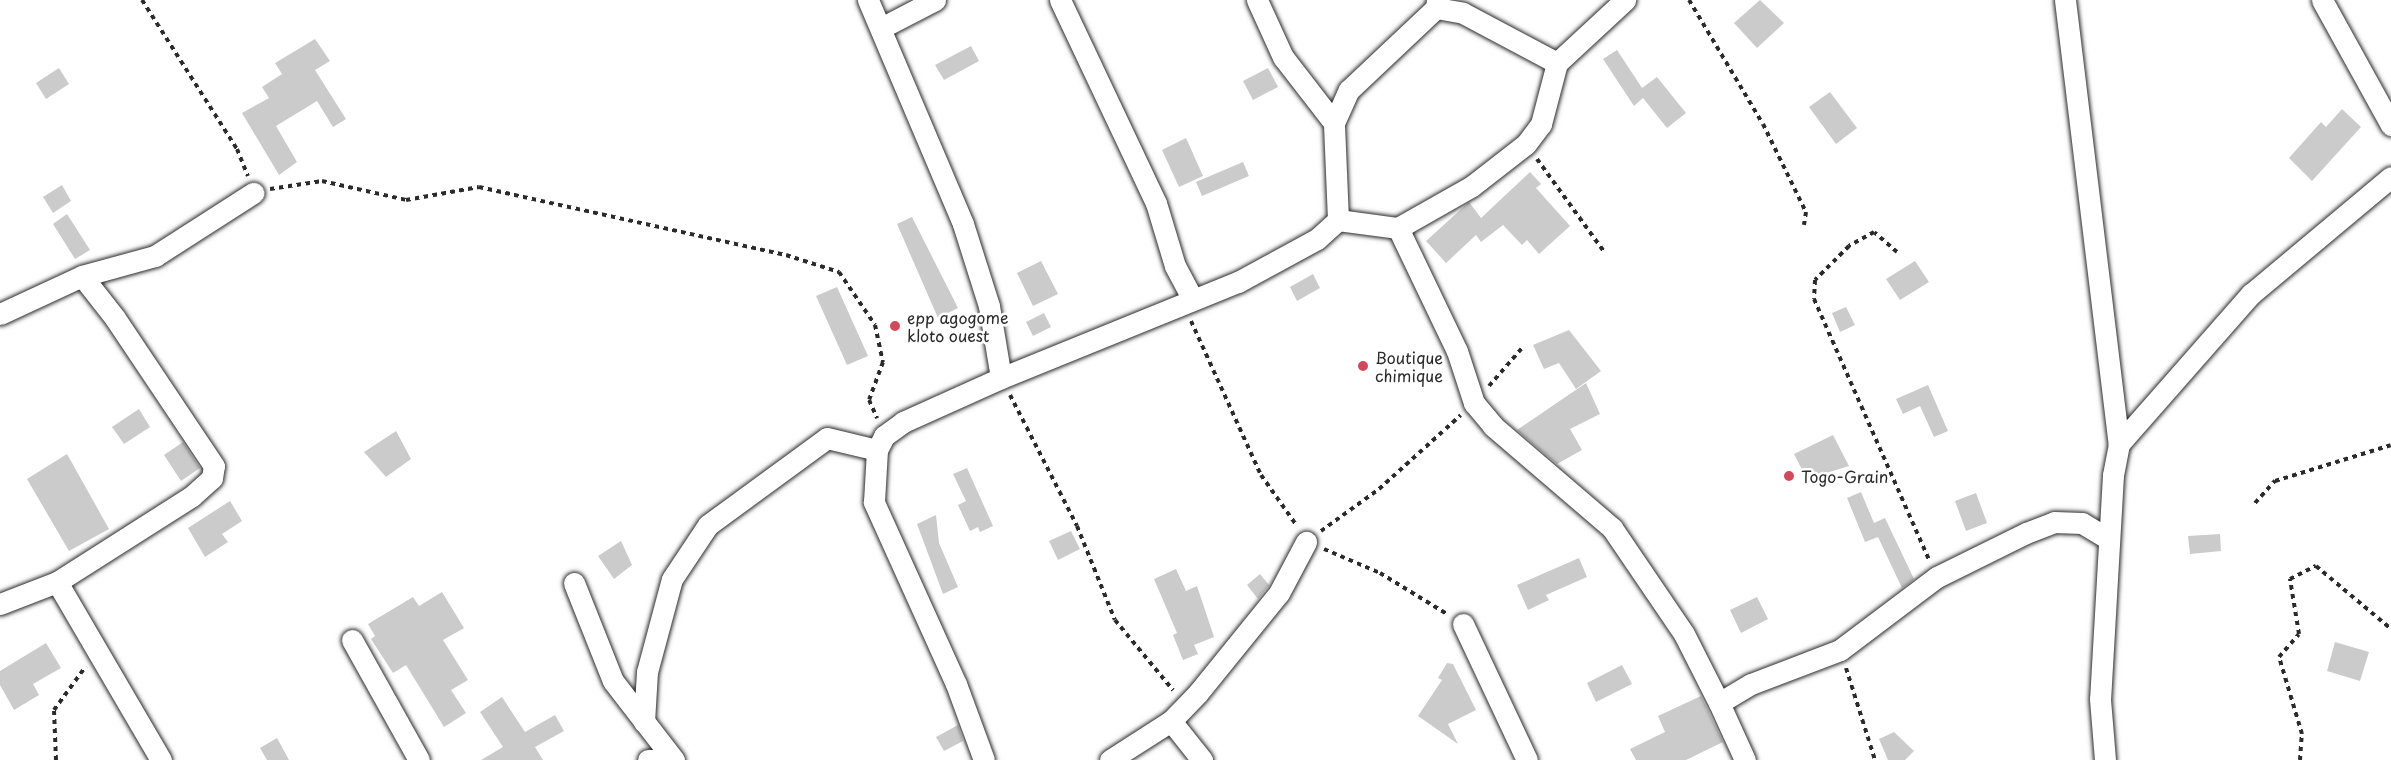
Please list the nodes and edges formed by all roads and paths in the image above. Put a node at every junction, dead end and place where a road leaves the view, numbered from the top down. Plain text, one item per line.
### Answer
1 (142, 0) edge
2 (868, 0) edge
3 (936, 0) edge
4 (1060, 0) edge
5 (1257, 0) edge
6 (1625, 0) edge
7 (1689, 0) edge
8 (2065, 0) edge
9 (2322, 0) edge
10 (1437, 4) edge
11 (881, 28) junction
12 (1557, 63) junction
13 (1334, 123) junction
14 (2391, 125) edge
15 (1526, 144) junction
16 (2391, 177) edge
17 (253, 192) junction
18 (1338, 220) junction
19 (1804, 225) dead end
20 (1398, 228) junction
21 (1897, 252) dead end
22 (1605, 253) dead end
23 (82, 276) junction
24 (1186, 304) junction
25 (0, 314) edge
26 (1522, 348) dead end
27 (1001, 378) junction
28 (1474, 402) junction
29 (880, 443) junction
30 (2119, 444) junction
31 (2391, 445) edge
32 (2255, 503) dead end
33 (2109, 539) junction
34 (1306, 542) junction
35 (1937, 577) junction
36 (57, 582) junction
37 (574, 583) dead end
38 (0, 604) edge
39 (1463, 624) joint
40 (2391, 629) edge
41 (352, 640) dead end
42 (1840, 650) junction
43 (95, 654) junction
44 (1719, 703) junction
45 (1171, 721) junction
46 (644, 722) junction
47 (56, 760) edge
48 (161, 760) edge
49 (419, 760) edge
50 (648, 760) edge
51 (659, 760) edge
52 (674, 760) edge
53 (984, 760) edge
54 (1110, 760) edge
55 (1202, 760) edge
56 (1527, 760) edge
57 (1745, 760) edge
58 (1875, 760) edge
59 (2105, 760) edge
60 (2300, 760) edge

1 - 17 path
2 - 11 street
3 - 11 street
4 - 24 street
5 - 13 street
6 - 12 street
7 - 19 path
8 - 30 street
9 - 14 street
10 - 12 street
10 - 13 street
11 - 27 street
12 - 15 street
13 - 18 street
15 - 20 street
15 - 22 path
16 - 30 street
17 - 23 street
17 - 29 path
18 - 20 street
18 - 24 street
20 - 28 street
21 - 35 path
23 - 25 street
23 - 36 street
24 - 27 street
24 - 34 path
26 - 28 path
27 - 29 street
27 - 45 path
28 - 34 path
28 - 44 street
29 - 46 street
29 - 53 street
30 - 33 street
31 - 32 path
33 - 35 street
33 - 59 street
34 - 39 path
34 - 45 street
35 - 42 street
36 - 38 street
36 - 43 street
37 - 46 street
39 - 56 street
40 - 60 path
41 - 49 street
42 - 44 street
42 - 58 path
43 - 47 path
43 - 48 street
44 - 57 street
45 - 54 street
45 - 55 street
46 - 52 street
50 - 51 street

